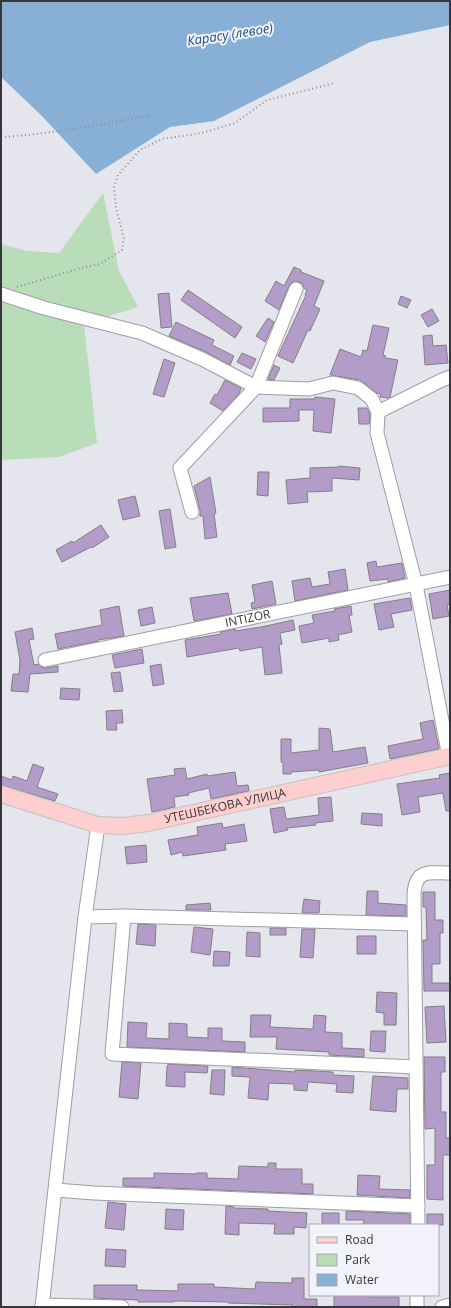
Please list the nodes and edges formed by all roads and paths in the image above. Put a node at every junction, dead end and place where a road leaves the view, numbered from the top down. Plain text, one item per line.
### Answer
1 (336, 83) dead end
2 (150, 115) dead end
3 (1, 137) edge
4 (16, 288) dead end
5 (296, 289) dead end
6 (1, 294) edge
7 (450, 377) edge
8 (256, 387) junction
9 (378, 412) junction
10 (192, 512) dead end
11 (450, 577) edge
12 (416, 585) junction
13 (45, 660) dead end
14 (449, 756) edge
15 (1, 794) edge
16 (98, 825) junction
17 (450, 873) edge
18 (124, 916) junction
19 (85, 917) junction
20 (414, 924) junction
21 (416, 1066) junction
22 (56, 1190) junction
23 (418, 1206) junction
24 (418, 1224) edge
25 (417, 1296) edge
26 (450, 1305) edge
27 (42, 1306) edge
28 (122, 1307) edge
29 (417, 1307) edge
30 (442, 1307) edge

1 - 4 path
2 - 3 path
5 - 8 street
6 - 8 street
7 - 9 street
8 - 9 street
8 - 10 street
9 - 12 street
11 - 12 street, INTIZOR
12 - 13 street, INTIZOR
12 - 14 street
14 - 16 main road, УТЕШБЕКОВА УЛИЦА
15 - 16 main road, УТЕШБЕКОВА УЛИЦА
16 - 19 street
17 - 20 street
18 - 19 street
18 - 20 street
18 - 21 street
19 - 22 street
20 - 21 street
21 - 23 street
22 - 23 street
22 - 27 street
23 - 24 street
25 - 29 street
26 - 30 street
27 - 28 street

